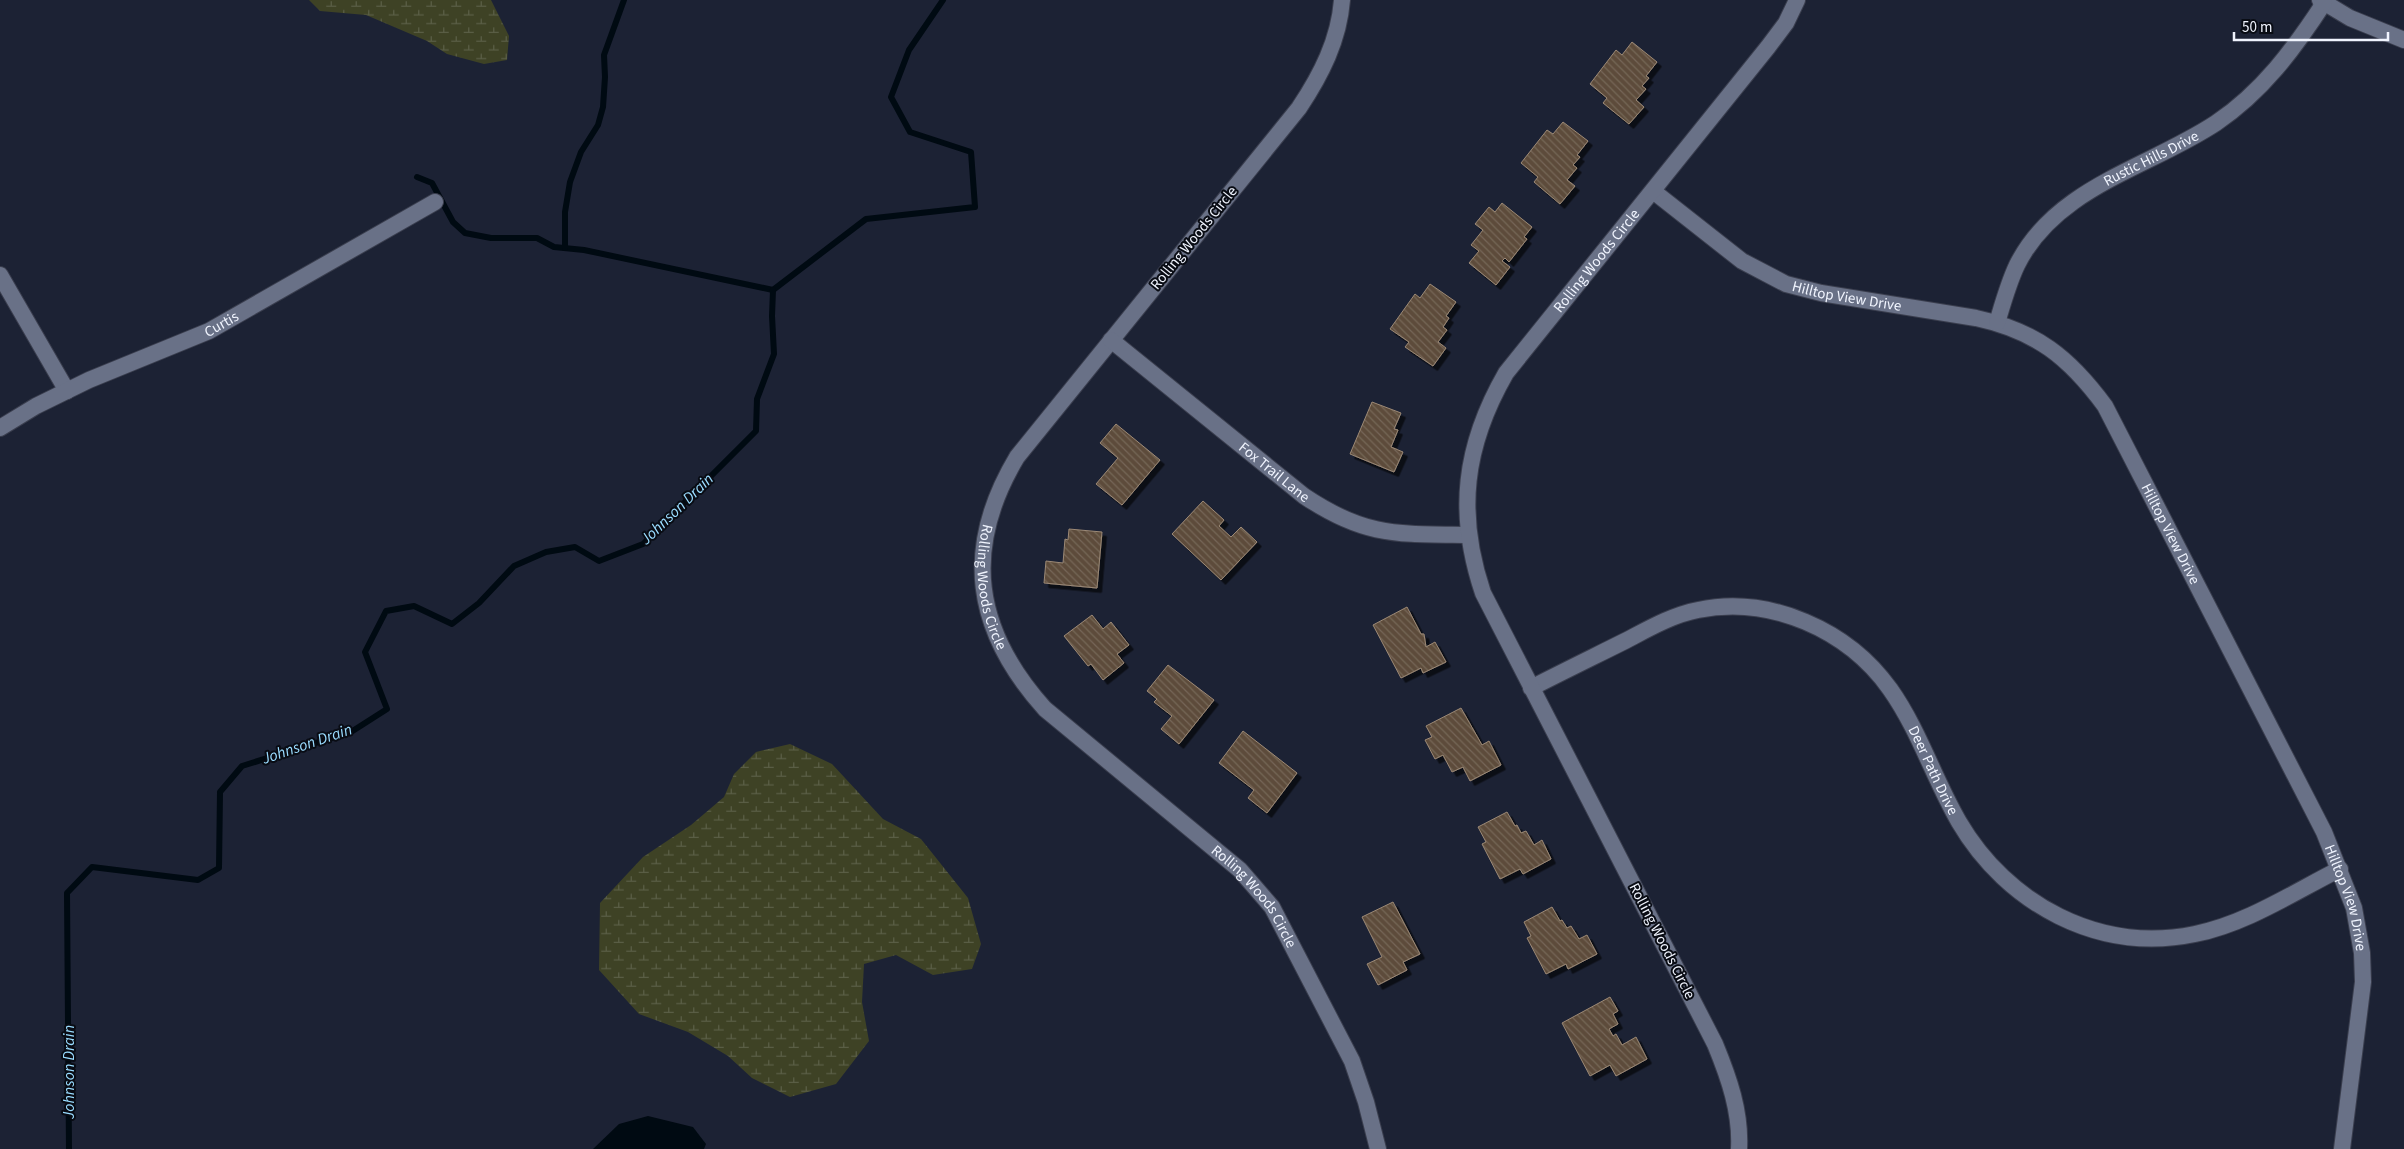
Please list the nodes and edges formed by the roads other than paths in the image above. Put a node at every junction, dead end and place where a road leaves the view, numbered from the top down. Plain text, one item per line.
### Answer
1 (1342, 0) edge
2 (1798, 0) edge
3 (2322, 2) edge
4 (2404, 40) edge
5 (1653, 191) junction
6 (434, 202) dead end
7 (0, 275) edge
8 (1997, 322) junction
9 (1111, 340) junction
10 (67, 391) junction
11 (0, 428) edge
12 (1468, 535) junction
13 (1531, 688) junction
14 (2340, 869) junction
15 (1378, 1149) edge
16 (1739, 1149) edge
17 (2342, 1149) edge

1 - 9 street, Rolling Woods Circle
2 - 5 street, Rolling Woods Circle
3 - 4 street
3 - 8 street, Rustic Hills Drive
5 - 8 street, Hilltop View Drive
5 - 12 street, Rolling Woods Circle
6 - 10 street, Curtis
7 - 10 street
8 - 14 street, Hilltop View Drive
9 - 12 street, Fox Trail Lane
9 - 15 street, Rolling Woods Circle
10 - 11 street, Curtis
12 - 13 street, Rolling Woods Circle
13 - 14 street, Deer Path Drive
13 - 16 street, Rolling Woods Circle
14 - 17 street, Hilltop View Drive

